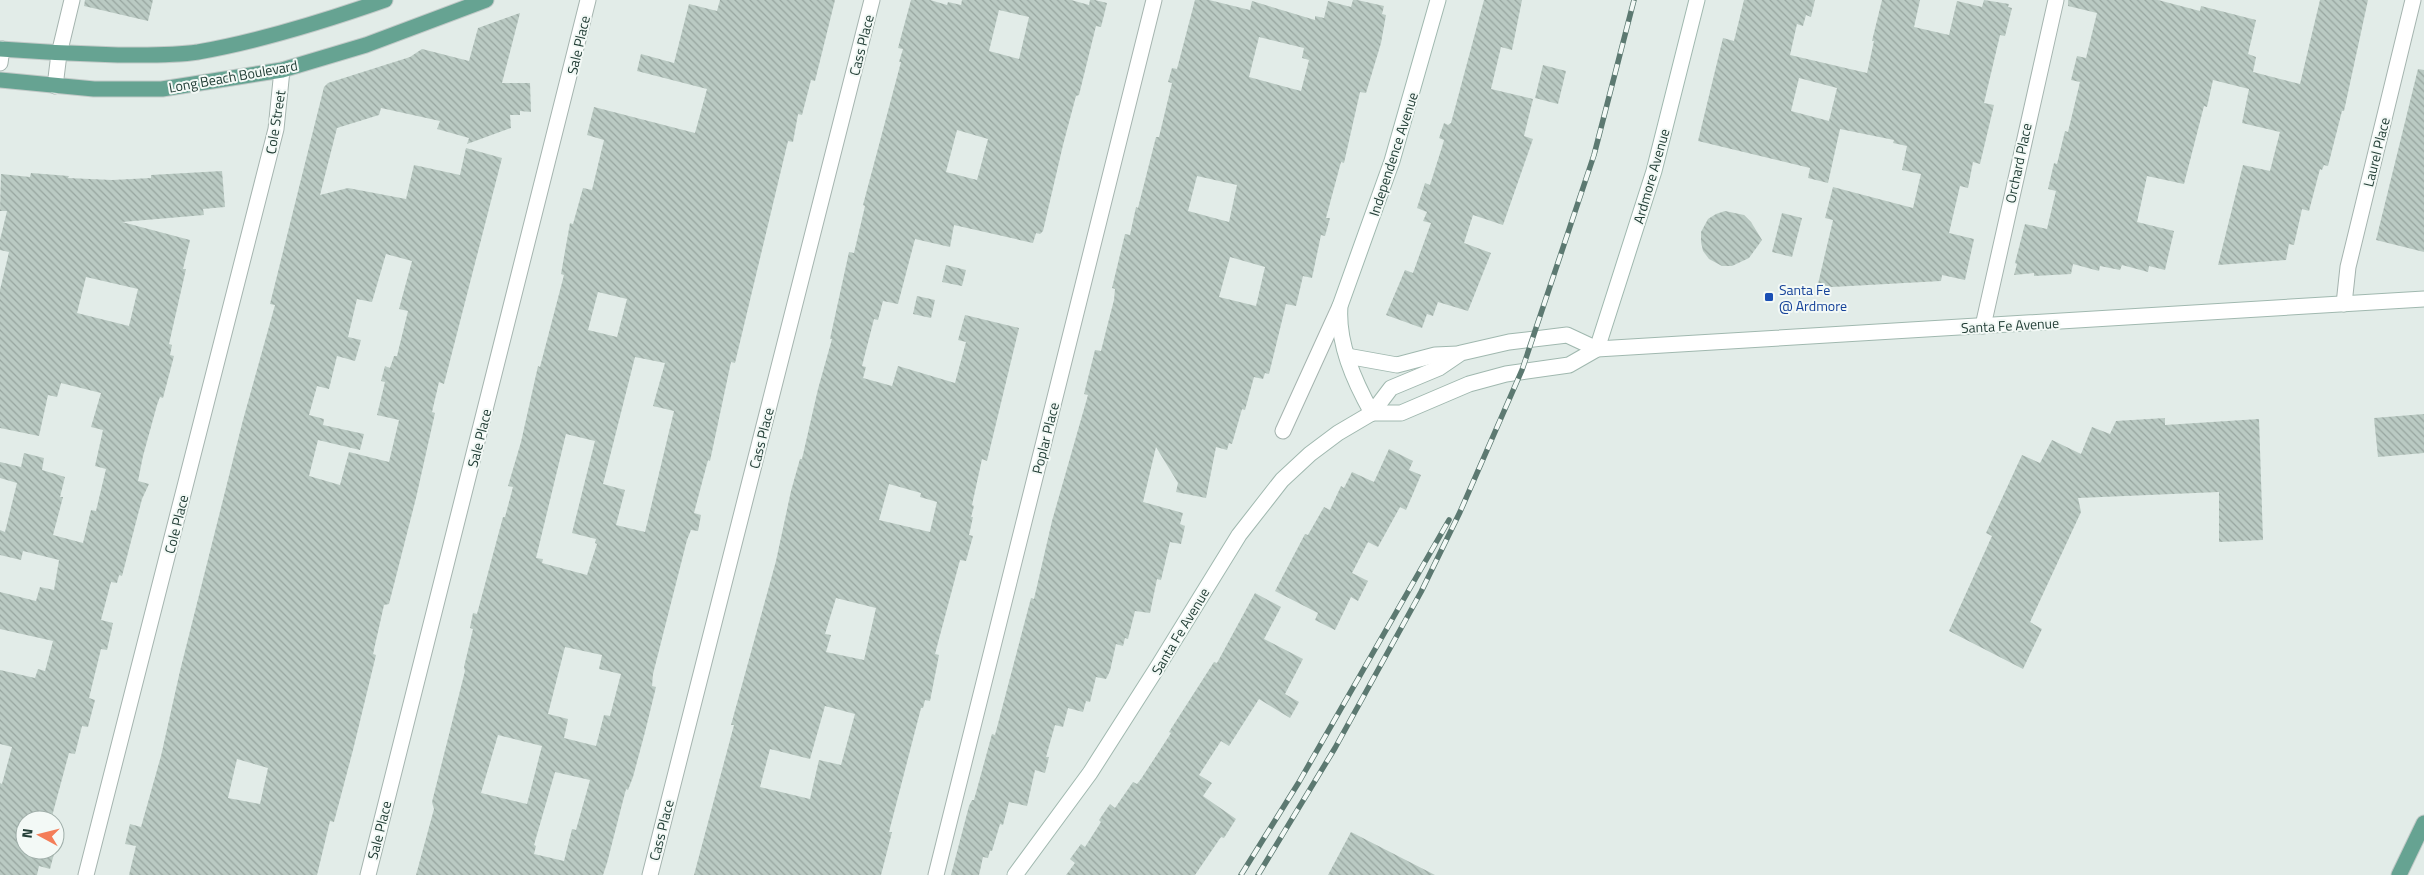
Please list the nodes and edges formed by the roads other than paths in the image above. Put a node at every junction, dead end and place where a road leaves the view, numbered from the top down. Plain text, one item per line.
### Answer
1 (72, 0) edge
2 (385, 0) edge
3 (486, 0) edge
4 (588, 0) edge
5 (872, 0) edge
6 (1154, 0) edge
7 (1438, 0) edge
8 (1697, 0) edge
9 (2056, 0) edge
10 (2413, 0) edge
11 (1, 54) edge
12 (59, 54) junction
13 (282, 70) junction
14 (0, 80) edge
15 (55, 86) junction
16 (266, 172) joint
17 (2424, 299) edge
18 (2344, 304) junction
19 (1340, 306) junction
20 (1983, 326) junction
21 (1597, 349) junction
22 (1460, 354) junction
23 (1347, 356) junction
24 (1372, 413) junction
25 (1283, 431) dead end
26 (2424, 823) edge
27 (86, 875) edge
28 (368, 875) edge
29 (650, 875) edge
30 (936, 875) edge
31 (1015, 875) edge
32 (2400, 875) edge

1 - 12 street
2 - 12 main road
3 - 13 main road, Long Beach Boulevard
4 - 28 street, Sale Place
5 - 29 street, Cass Place
6 - 30 street, Poplar Place
7 - 19 street, Independence Avenue
8 - 21 street, Ardmore Avenue
9 - 20 street, Orchard Place
10 - 18 street, Laurel Place
11 - 12 main road
12 - 15 street
13 - 15 main road, Long Beach Boulevard
13 - 16 street, Cole Street
14 - 15 main road, Long Beach Boulevard
16 - 27 street, Cole Place
17 - 18 street, Santa Fe Avenue
18 - 20 street, Santa Fe Avenue
19 - 23 street, Independence Avenue
19 - 25 street, Independence Avenue
20 - 21 street, Santa Fe Avenue
21 - 22 street, Santa Fe Avenue
21 - 24 street, Santa Fe Avenue
22 - 23 street
22 - 24 street, Santa Fe Avenue
23 - 24 street, Independence Avenue
24 - 31 street, Santa Fe Avenue
26 - 32 main road

